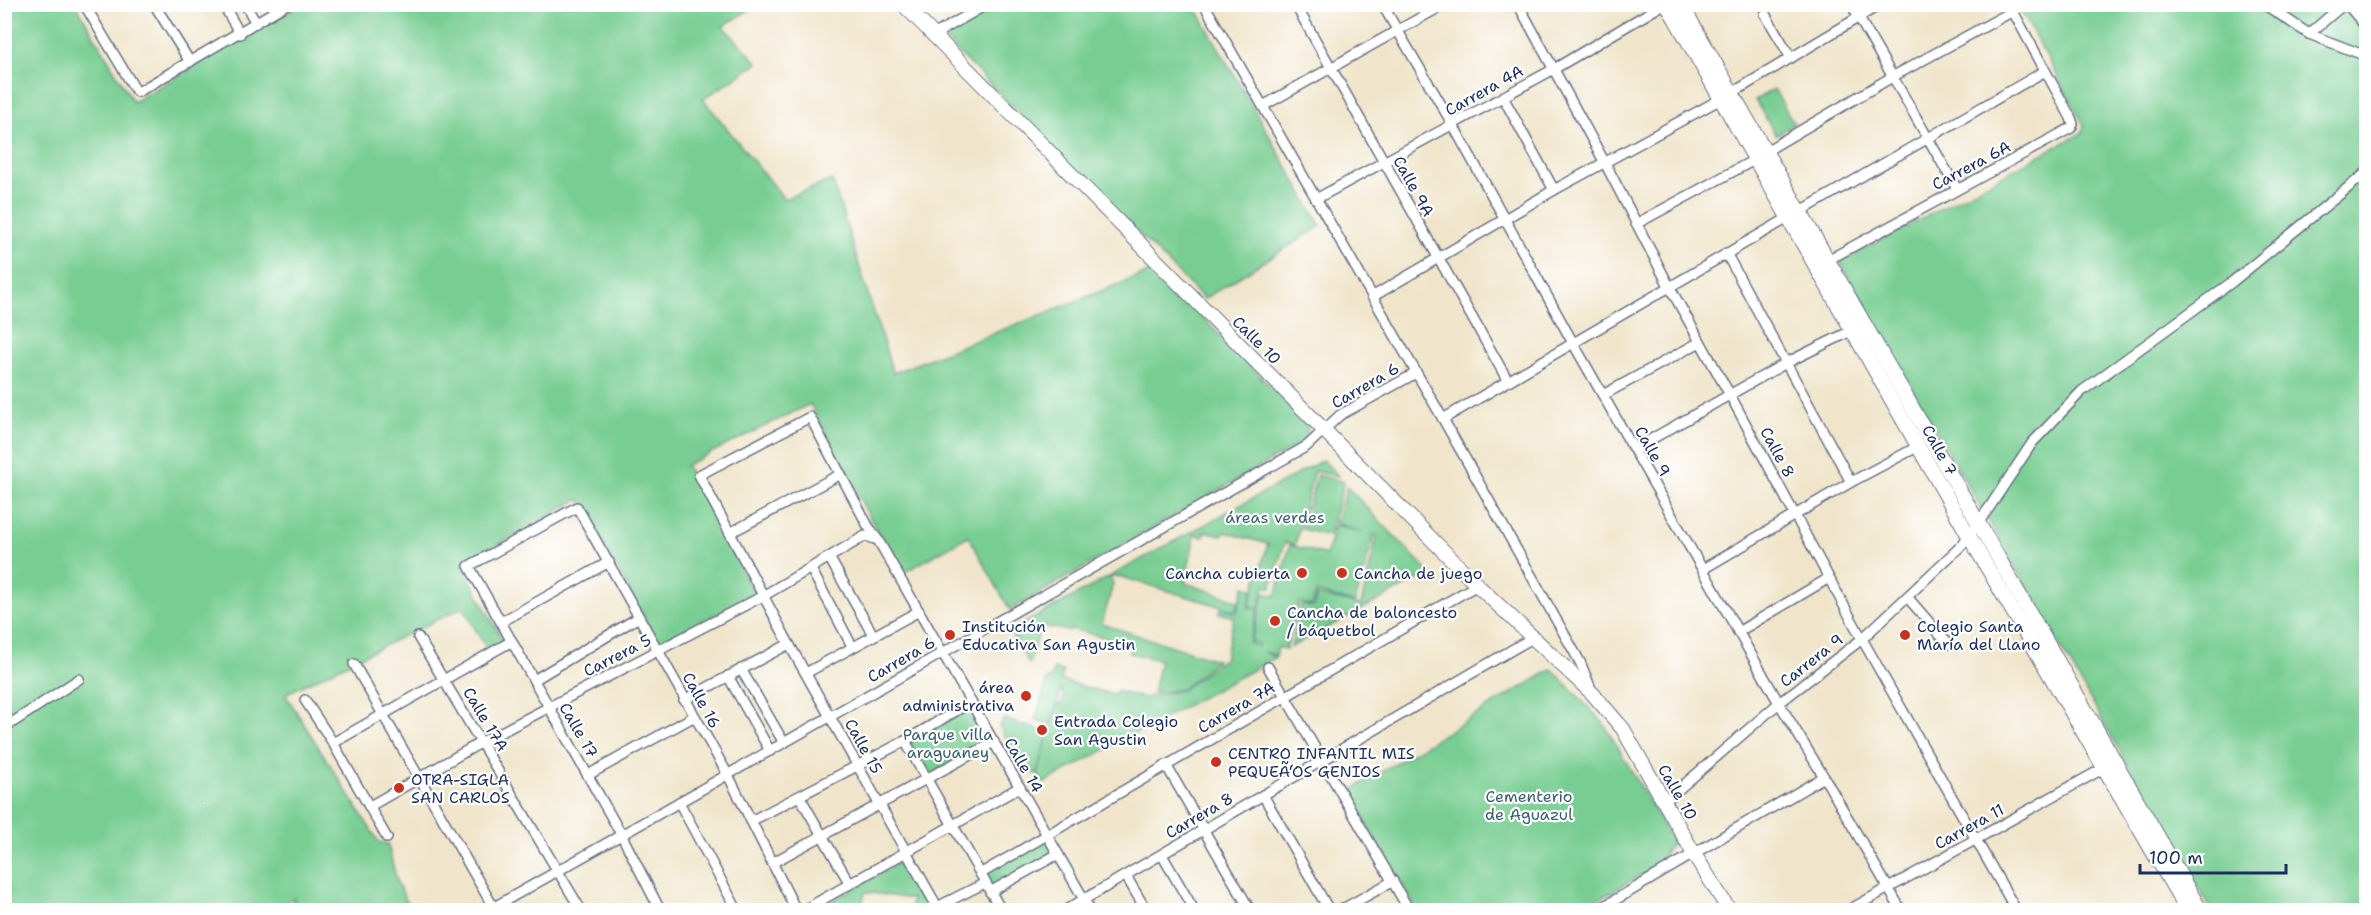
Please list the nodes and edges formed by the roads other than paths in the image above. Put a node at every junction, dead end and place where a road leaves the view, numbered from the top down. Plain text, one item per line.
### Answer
1 (84, 4) edge
2 (154, 4) edge
3 (223, 4) edge
4 (245, 4) edge
5 (287, 4) edge
6 (924, 4) edge
7 (987, 4) edge
8 (1204, 4) edge
9 (1295, 4) edge
10 (1382, 4) edge
11 (1445, 4) edge
12 (1518, 4) edge
13 (1666, 4) edge
14 (1681, 4) edge
15 (1851, 4) edge
16 (1881, 4) edge
17 (2264, 4) edge
18 (2345, 4) edge
19 (2011, 8) edge
20 (907, 9) edge
21 (1765, 14) dead end
22 (1858, 18) junction
23 (256, 23) junction
24 (2367, 27) edge
25 (1397, 31) junction
26 (240, 34) junction
27 (2309, 34) junction
28 (932, 36) junction
29 (2367, 56) edge
30 (1791, 58) junction
31 (190, 62) junction
32 (1330, 68) junction
33 (1554, 69) junction
34 (2045, 71) junction
35 (1892, 78) junction
36 (1727, 95) junction
37 (1503, 97) junction
38 (1263, 106) junction
39 (1453, 124) junction
40 (1926, 138) junction
41 (1761, 155) junction
42 (1384, 162) junction
43 (1605, 163) junction
44 (2367, 172) edge
45 (1957, 189) junction
46 (1554, 190) junction
47 (1316, 199) junction
48 (1794, 215) junction
49 (1504, 219) junction
50 (1636, 224) junction
51 (1726, 253) junction
52 (1438, 259) junction
53 (1828, 260) junction
54 (1669, 286) junction
55 (1372, 297) junction
56 (1853, 330) junction
57 (1700, 342) junction
58 (1574, 343) junction
59 (1786, 363) junction
60 (1416, 373) junction
61 (1508, 381) junction
62 (1603, 395) junction
63 (1730, 395) junction
64 (1443, 419) junction
65 (1324, 431) junction
66 (1919, 446) junction
67 (1634, 449) junction
68 (841, 474) junction
69 (1851, 482) junction
70 (1795, 515) junction
71 (1978, 524) junction
72 (730, 533) junction
73 (1969, 536) junction
74 (878, 540) junction
75 (830, 558) junction
76 (609, 562) junction
77 (469, 566) joint
78 (811, 569) junction
79 (1703, 569) junction
80 (1829, 578) junction
81 (1477, 585) junction
82 (763, 596) junction
83 (1908, 598) junction
84 (918, 611) junction
85 (639, 617) junction
86 (501, 622) junction
87 (1738, 632) junction
88 (873, 635) junction
89 (418, 637) dead end
90 (1534, 637) junction
91 (1862, 639) junction
92 (512, 641) junction
93 (789, 644) junction
94 (1948, 644) dead end
95 (852, 646) junction
96 (657, 652) junction
97 (943, 652) junction
98 (354, 664) dead end
99 (1268, 667) dead end
100 (741, 669) junction
101 (806, 673) junction
102 (728, 676) junction
103 (79, 680) dead end
104 (534, 680) junction
105 (446, 681) junction
106 (1593, 694) junction
107 (1285, 696) junction
108 (305, 700) dead end
109 (684, 700) junction
110 (971, 702) junction
111 (1779, 703) junction
112 (548, 707) junction
113 (383, 715) junction
114 (693, 717) junction
115 (830, 717) junction
116 (4, 728) edge
117 (905, 741) junction
118 (482, 742) junction
119 (994, 742) junction
120 (333, 743) junction
121 (784, 743) junction
122 (770, 751) junction
123 (1323, 761) junction
124 (1166, 765) junction
125 (858, 766) junction
126 (2104, 768) junction
127 (588, 775) junction
128 (728, 775) junction
129 (419, 777) junction
130 (1824, 777) junction
131 (927, 780) junction
132 (1020, 788) junction
133 (1263, 795) junction
134 (800, 797) junction
135 (1665, 801) junction
136 (679, 802) junction
137 (370, 806) junction
138 (880, 806) junction
139 (751, 821) junction
140 (953, 826) junction
141 (1203, 830) junction
142 (621, 834) junction
143 (822, 835) junction
144 (1047, 835) junction
145 (387, 838) dead end
146 (1976, 839) junction
147 (906, 853) junction
148 (1058, 854) junction
149 (1694, 854) junction
150 (1162, 855) junction
151 (772, 863) junction
152 (558, 871) junction
153 (980, 874) junction
154 (1126, 876) junction
155 (1393, 881) junction
156 (850, 884) junction
157 (988, 887) junction
158 (1888, 889) junction
159 (1084, 900) junction
160 (938, 909) edge
161 (2190, 909) edge
162 (493, 910) edge
163 (580, 910) edge
164 (660, 910) edge
165 (737, 910) edge
166 (796, 910) edge
167 (804, 910) edge
168 (1001, 910) edge
169 (1066, 910) edge
170 (1090, 910) edge
171 (1146, 910) edge
172 (1194, 910) edge
173 (1250, 910) edge
174 (1329, 910) edge
175 (1341, 910) edge
176 (1409, 910) edge
177 (1598, 910) edge
178 (1729, 910) edge
179 (1849, 910) edge
180 (1900, 910) edge
181 (2016, 910) edge

1 - 31 street
2 - 31 street
3 - 26 street
4 - 23 street
5 - 23 street
6 - 20 street
7 - 28 street
8 - 38 street, Calle 10
9 - 32 street, Calle 9A
10 - 25 street, Calle 9
11 - 25 street
12 - 33 street, Calle 8
13 - 33 street, Carrera 4A
13 - 36 main road, Calle 7
14 - 36 main road, Calle 7
15 - 22 street
16 - 22 street
17 - 27 street
18 - 24 street
18 - 27 street
19 - 34 street
19 - 35 street
20 - 28 main road, Calle 10
21 - 30 street
22 - 30 street
22 - 35 street
23 - 26 street
25 - 32 street
25 - 39 street, Calle 9
26 - 31 street
27 - 29 street
28 - 65 main road, Calle 10
30 - 36 street
32 - 38 street
32 - 42 street, Calle 9A
33 - 37 street, Carrera 4A
33 - 43 street, Calle 8
34 - 40 street
34 - 45 street, Carrera 6A
35 - 40 street
35 - 41 street
36 - 41 main road, Calle 7
36 - 43 street
37 - 39 street, Carrera 4A
37 - 46 street
38 - 47 street, Calle 10
39 - 42 street, Carrera 4A
39 - 49 street, Calle 9
40 - 45 street
40 - 48 street
41 - 48 main road, Calle 7
41 - 50 street
42 - 47 street, Carrera 4A
42 - 52 street, Calle 9A
43 - 46 street
43 - 50 street, Calle 8
44 - 71 street, Carrera 9
45 - 53 street, Carrera 6A
46 - 49 street
47 - 55 street, Calle 10
48 - 51 street
48 - 53 main road, Calle 7
48 - 56 main road, Calle 7
49 - 52 street
49 - 58 street, Calle 9
50 - 54 street, Calle 8
51 - 54 street
51 - 59 street
52 - 55 street
52 - 61 street, Calle 9A
53 - 71 main road, Calle 7
54 - 57 street, Calle 8
54 - 58 street
55 - 60 street, Calle 10
56 - 59 street
56 - 66 main road, Calle 7
57 - 62 street
57 - 63 street, Calle 8
58 - 61 street
58 - 62 street, Calle 9
59 - 63 street
59 - 69 street
60 - 64 street, Calle 10
60 - 65 street, Carrera 6
61 - 64 street
62 - 67 street, Calle 9
63 - 67 street
63 - 70 street, Calle 8
64 - 106 street, Calle 10
65 - 81 main road, Calle 10
65 - 97 street, Carrera 6
66 - 69 street
66 - 73 main road, Calle 7
67 - 79 street, Calle 9
68 - 72 street
68 - 72 street, Calle 15
68 - 74 street, Calle 14
69 - 70 street
70 - 79 street
70 - 80 street, Calle 8
71 - 73 street, Carrera 9
71 - 161 main road, Calle 7
72 - 82 street, Calle 15
73 - 83 street, Carrera 9
73 - 126 main road, Calle 7
74 - 75 street, Carrera 5
74 - 84 street, Calle 14
75 - 78 street, Carrera 5
75 - 88 street
76 - 77 street, Calle 16
76 - 85 street, Calle 16
76 - 86 street
77 - 86 street, Calle 17
78 - 82 street, Carrera 5
78 - 95 street
79 - 87 street, Calle 9
80 - 87 street
80 - 91 street, Calle 8
81 - 90 main road, Calle 10
81 - 107 street, Carrera 7A
82 - 93 street, Calle 15
82 - 96 street, Carrera 5
83 - 91 street, Carrera 9
83 - 94 street
84 - 88 street
84 - 97 street, Calle 14
85 - 96 street, Calle 16
85 - 104 street
86 - 92 street, Calle 17
87 - 111 street, Calle 9
88 - 95 street
89 - 105 street, Calle 17A
90 - 106 main road, Calle 10
90 - 123 street, Carrera 8
91 - 111 street, Carrera 9
91 - 146 street, Calle 8
92 - 104 street, Calle 17
92 - 105 street
93 - 100 street
93 - 101 street, Calle 15
95 - 101 street
96 - 109 street, Calle 16
96 - 112 street, Carrera 5
97 - 110 street, Calle 14
97 - 115 street, Carrera 6
98 - 113 street
99 - 107 street
100 - 102 street
100 - 121 street
101 - 115 street, Calle 15
102 - 109 street
102 - 122 street
103 - 116 street
104 - 112 street, Calle 17
105 - 113 street
105 - 118 street, Calle 17A
106 - 135 main road, Calle 10
107 - 123 street
107 - 124 street, Carrera 7A
108 - 120 street
109 - 114 street, Calle 16
110 - 117 street
110 - 119 street, Calle 14
111 - 130 street, Calle 9
111 - 135 street, Carrera 9
112 - 118 street, Carrera 5
112 - 127 street, Calle 17
113 - 120 street
113 - 129 street
114 - 127 street
114 - 128 street, Calle 16
115 - 121 street, Carrera 6
115 - 125 street, Calle 15
117 - 125 street
117 - 131 street
118 - 129 street, Carrera 5
118 - 152 street, Calle 17A
119 - 131 street
119 - 132 street, Calle 14
120 - 137 street
121 - 122 street, Carrera 6
122 - 128 street, Carrera 6
123 - 133 street, Carrera 8
123 - 155 street
124 - 141 street
124 - 144 street, Carrera 7A
125 - 134 street
125 - 138 street, Calle 15
126 - 146 street, Carrera 11
126 - 161 main road, Calle 7
127 - 142 street, Calle 17
128 - 136 street, Carrera 6
128 - 139 street, Calle 16
129 - 137 street, Carrera 5
129 - 162 street
130 - 149 street
130 - 158 street, Calle 9
131 - 138 street
131 - 140 street
132 - 140 street
132 - 144 street, Calle 14
133 - 141 street, Carrera 8
133 - 174 street
134 - 139 street
134 - 143 street
135 - 149 main road, Calle 10
136 - 142 street, Carrera 6
136 - 165 street
137 - 145 street
138 - 143 street
138 - 147 street, Calle 15
139 - 151 street, Calle 16
140 - 147 street
140 - 153 street
141 - 150 street, Carrera 8
141 - 173 street
142 - 152 street, Carrera 6
142 - 164 street, Calle 17
143 - 151 street
143 - 156 street
144 - 148 street, Calle 14
144 - 153 street, Carrera 7A
146 - 158 street, Carrera 11
146 - 181 street, Calle 8
147 - 156 street
147 - 160 street, Calle 15
148 - 157 street
148 - 159 street, Calle 14
149 - 177 street
149 - 178 main road, Calle 10
150 - 154 street, Carrera 8
150 - 172 street
151 - 166 street, Calle 16
152 - 162 street, Carrera 6
152 - 163 street, Calle 17A
153 - 157 street
154 - 159 street, Carrera 8
154 - 171 street
155 - 175 street
155 - 176 street
156 - 167 street
157 - 160 street
157 - 168 street
158 - 179 street, Carrera 11
158 - 180 street, Calle 9
159 - 169 street, Carrera 8
159 - 170 street, Calle 14

